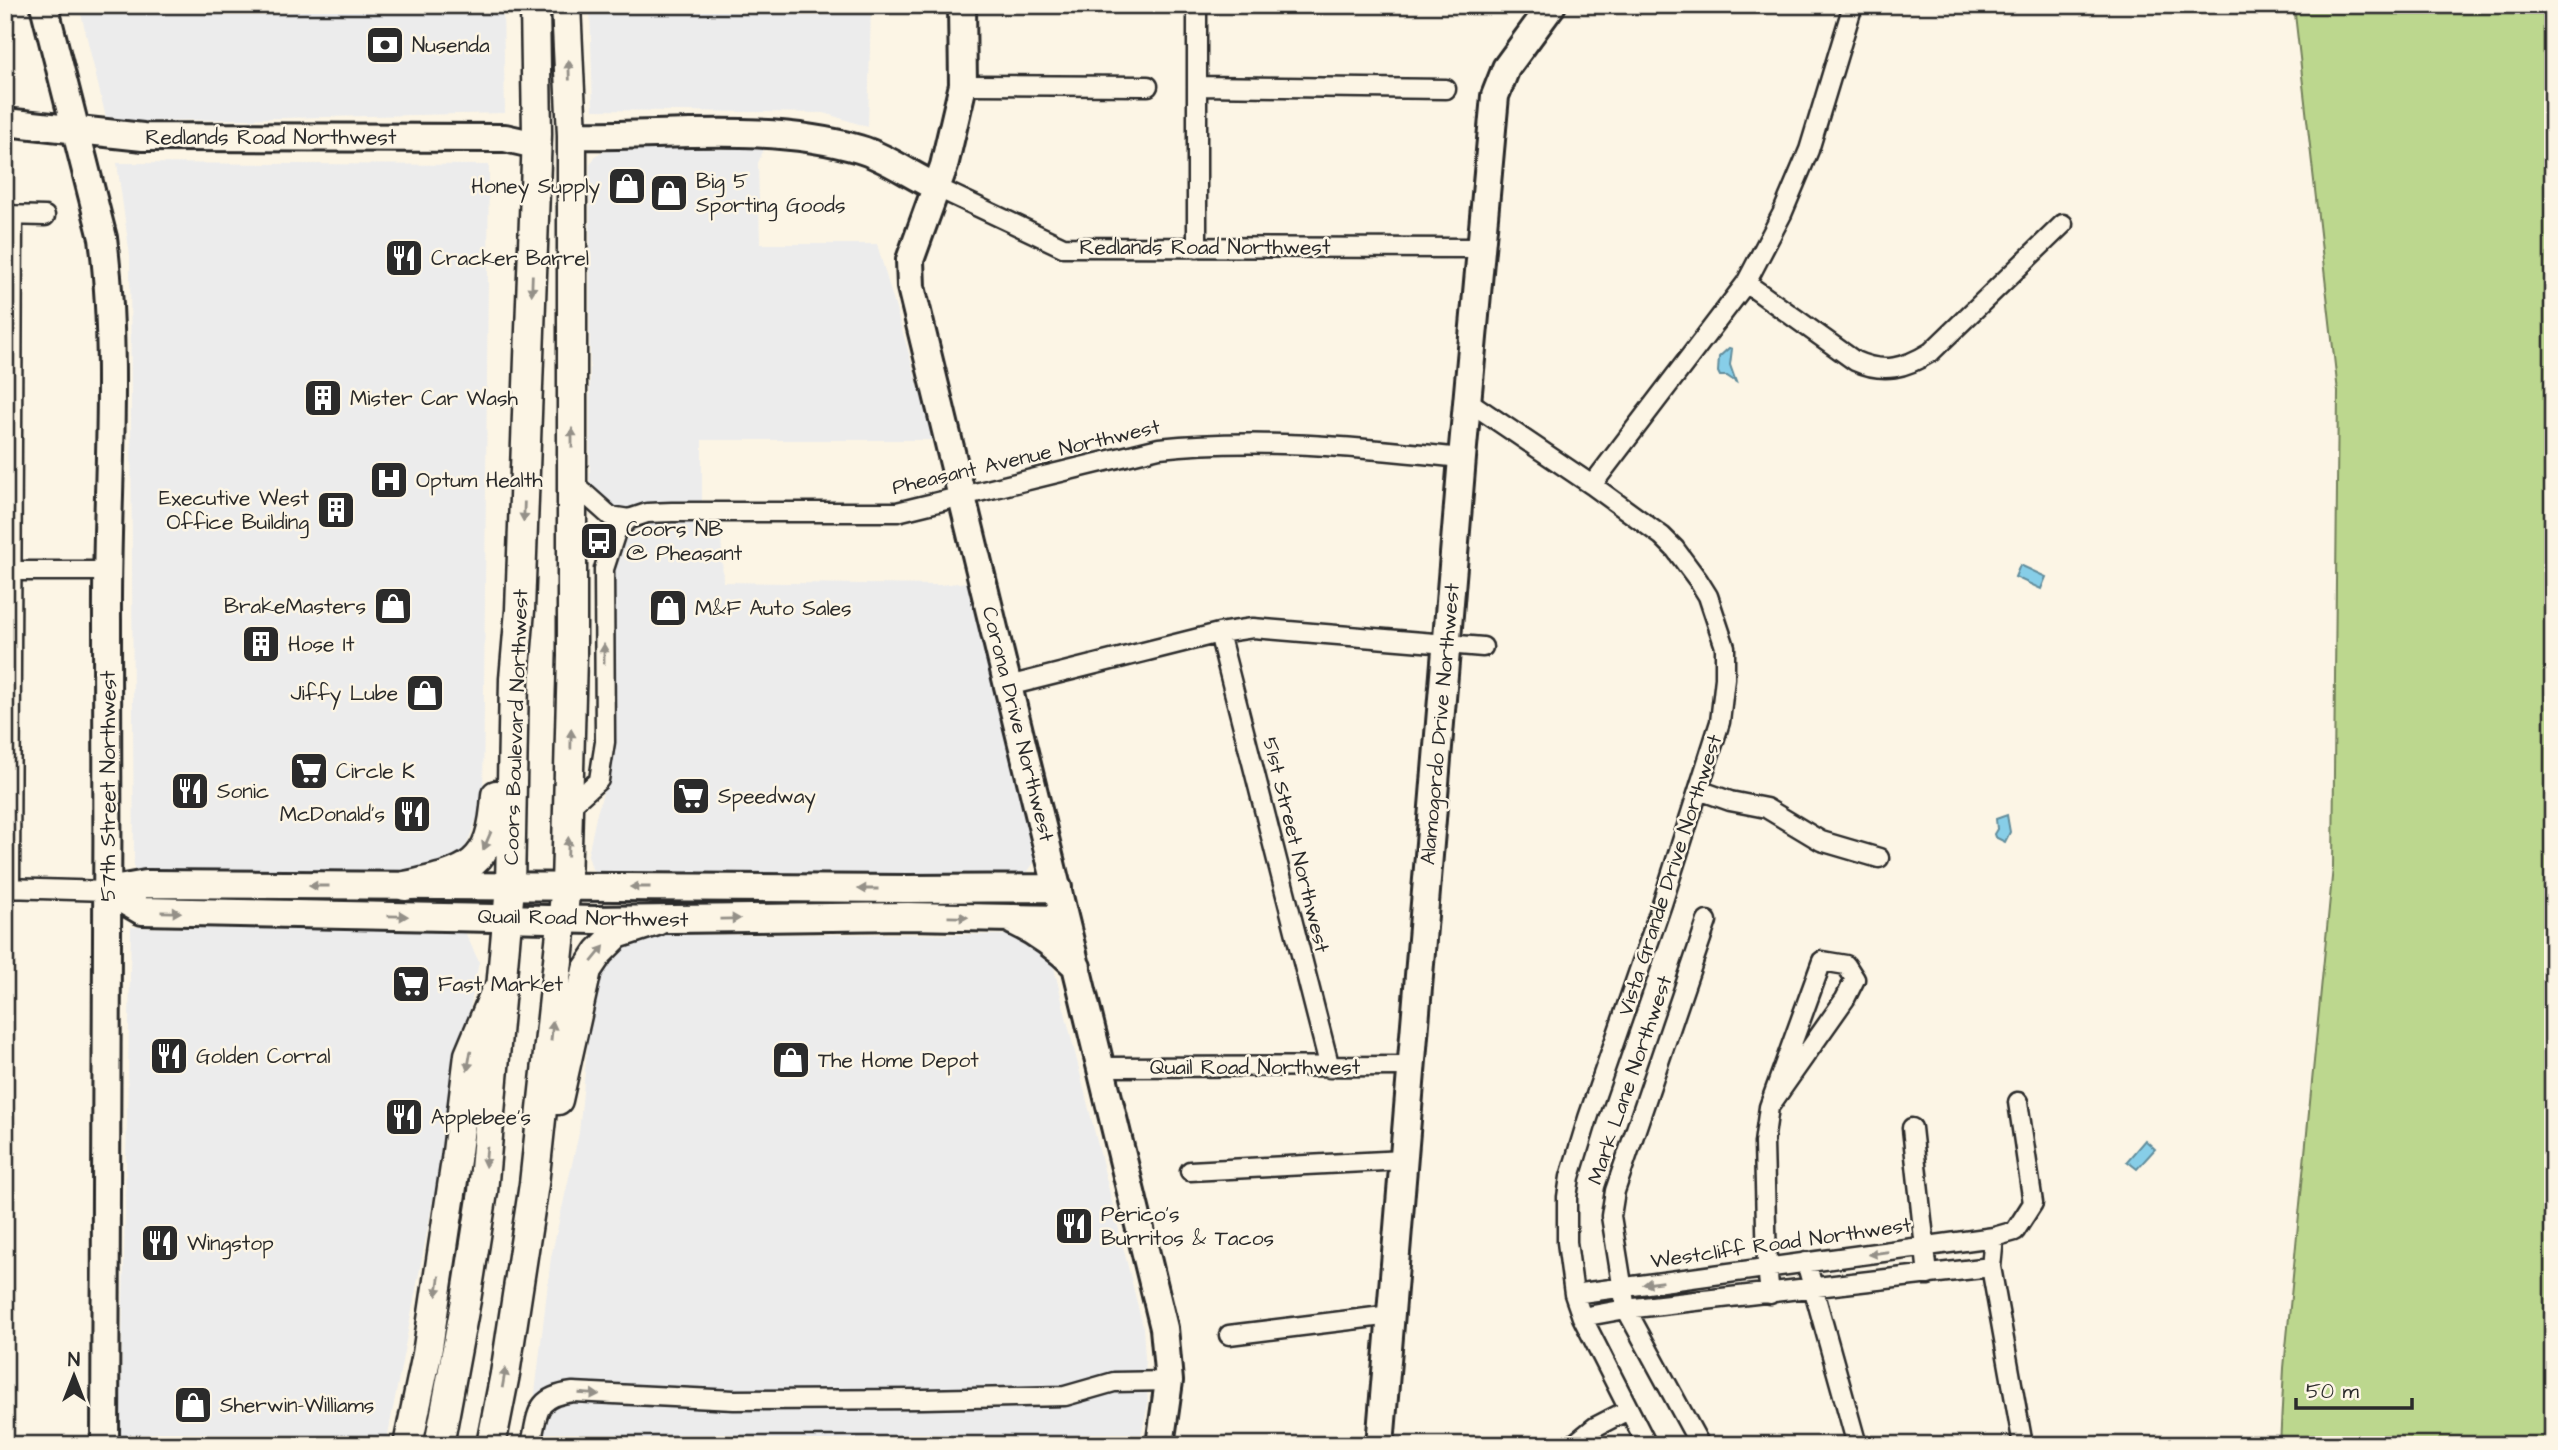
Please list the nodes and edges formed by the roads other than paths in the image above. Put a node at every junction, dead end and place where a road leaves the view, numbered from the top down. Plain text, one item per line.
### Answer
1 (44, 5) edge
2 (536, 5) edge
3 (566, 5) edge
4 (962, 5) edge
5 (1197, 5) edge
6 (1853, 5) edge
7 (1548, 11) edge
8 (963, 85) junction
9 (1148, 86) dead end
10 (1197, 86) junction
11 (1446, 89) dead end
12 (5, 122) edge
13 (75, 132) junction
14 (572, 135) junction
15 (536, 145) junction
16 (936, 187) junction
17 (9, 215) edge
18 (46, 216) dead end
19 (2063, 224) dead end
20 (1197, 248) junction
21 (1483, 248) junction
22 (1746, 283) junction
23 (572, 288) junction
24 (1468, 401) junction
25 (1462, 457) junction
26 (572, 482) junction
27 (1592, 485) junction
28 (961, 496) junction
29 (629, 519) junction
30 (13, 571) junction
31 (107, 571) junction
32 (1219, 633) junction
33 (1447, 644) junction
34 (1483, 647) dead end
35 (514, 679) junction
36 (1008, 686) junction
37 (1699, 790) junction
38 (569, 807) junction
39 (1879, 858) dead end
40 (405, 886) junction
41 (566, 886) junction
42 (510, 887) junction
43 (7, 888) edge
44 (1058, 888) junction
45 (908, 889) junction
46 (108, 891) junction
47 (908, 916) junction
48 (508, 918) junction
49 (1005, 918) junction
50 (1063, 919) junction
51 (564, 920) junction
52 (657, 920) junction
53 (1707, 921) dead end
54 (1077, 967) junction
55 (503, 975) junction
56 (1410, 1066) junction
57 (1100, 1067) junction
58 (1330, 1068) junction
59 (2018, 1102) dead end
60 (1769, 1107) junction
61 (1912, 1128) dead end
62 (1404, 1160) junction
63 (1190, 1171) dead end
64 (534, 1184) junction
65 (1994, 1237) junction
66 (1926, 1247) junction
67 (1806, 1262) junction
68 (1767, 1267) junction
69 (1991, 1267) junction
70 (1928, 1275) junction
71 (1621, 1287) junction
72 (1815, 1289) junction
73 (1574, 1294) junction
74 (1770, 1294) junction
75 (1626, 1309) junction
76 (1391, 1315) junction
77 (1582, 1317) junction
78 (1229, 1335) dead end
79 (1170, 1381) junction
80 (1628, 1410) junction
81 (104, 1445) edge
82 (408, 1445) edge
83 (439, 1445) edge
84 (491, 1445) edge
85 (531, 1445) edge
86 (1160, 1445) edge
87 (1380, 1445) edge
88 (1573, 1445) edge
89 (1647, 1445) edge
90 (1700, 1445) edge
91 (1857, 1445) edge
92 (2023, 1445) edge

1 - 13 street, 57th Street Northwest
2 - 14 main road
2 - 15 main road, Coors Boulevard Northwest
14 -> 3 main road
4 - 8 street, Corona Drive Northwest
5 - 10 street
6 - 22 street
7 - 21 street, Alamogordo Drive Northwest
8 - 9 street
8 - 16 street, Corona Drive Northwest
10 - 11 street
10 - 20 street
12 - 13 street, Redlands Road Northwest
13 - 15 street, Redlands Road Northwest
13 - 31 street, 57th Street Northwest
14 - 16 street, Redlands Road Northwest
14 - 23 main road
15 - 23 main road
15 -> 35 main road, Coors Boulevard Northwest
16 - 20 street, Redlands Road Northwest
16 - 28 street, Corona Drive Northwest
17 - 18 street
17 - 30 street
19 - 22 street
20 - 21 street, Redlands Road Northwest
21 - 24 street, Alamogordo Drive Northwest
22 - 27 street
26 -> 23 main road
24 - 25 street, Alamogordo Drive Northwest
24 - 27 street, Vista Grande Drive Northwest
25 - 28 street, Pheasant Avenue Northwest
25 - 33 street, Alamogordo Drive Northwest
26 - 29 street
38 -> 26 main road
27 - 37 street, Vista Grande Drive Northwest
28 - 29 street, Pheasant Avenue Northwest
28 - 36 street, Corona Drive Northwest
38 -> 29 street
30 - 31 street
30 - 43 street
31 - 46 street, 57th Street Northwest
32 - 33 street
32 - 36 street
32 - 58 street, 51st Street Northwest
33 - 34 street
33 - 56 street, Alamogordo Drive Northwest
35 -> 40 main road
35 - 42 main road, Coors Boulevard Northwest
36 - 44 street, Corona Drive Northwest
37 - 39 street
37 - 73 street, Vista Grande Drive Northwest
41 -> 38 main road
40 - 42 street, Quail Road Northwest
40 -> 46 street, Quail Road Northwest
41 - 42 street, Quail Road Northwest
45 -> 41 street, Quail Road Northwest
41 - 51 main road
42 - 48 main road, Coors Boulevard Northwest
43 - 46 street, Quail Road Northwest
44 - 45 street, Quail Road Northwest
44 - 50 street, Corona Drive Northwest
45 - 47 street
46 -> 48 street, Quail Road Northwest
46 - 81 street, 57th Street Northwest
47 -> 49 street, Quail Road Northwest
52 -> 47 street, Quail Road Northwest
48 - 51 street, Quail Road Northwest
48 - 55 main road, Coors Boulevard Northwest
49 - 50 street, Quail Road Northwest
49 - 54 street
50 - 54 street, Corona Drive Northwest
51 - 52 street, Quail Road Northwest
64 -> 51 main road
64 -> 52 main road
53 - 71 street, Mark Lane Northwest
54 - 57 street, Corona Drive Northwest
55 -> 82 main road
55 -> 83 main road, Coors Boulevard Northwest
56 - 58 street, Quail Road Northwest
56 - 62 street, Alamogordo Drive Northwest
57 - 58 street, Quail Road Northwest
57 - 79 street, Corona Drive Northwest
59 - 65 street
60 - 60 street
60 - 68 street
61 - 66 street
62 - 63 street
62 - 76 street, Alamogordo Drive Northwest
84 -> 64 main road
65 - 66 street, Westcliff Road Northwest
65 - 69 street
66 -> 67 street, Westcliff Road Northwest
66 - 70 street
67 - 68 street, Westcliff Road Northwest
67 - 72 street
68 -> 71 street, Westcliff Road Northwest
68 - 74 street
69 - 70 street
69 - 92 street
70 - 72 street
71 - 73 street, Westcliff Road Northwest
71 - 75 street, Mark Lane Northwest
72 - 74 street
72 - 91 street
73 - 77 street, Vista Grande Drive Northwest
74 - 75 street
75 - 77 street
75 - 90 street, Mark Lane Northwest
76 - 78 street
76 - 87 street, Alamogordo Drive Northwest
77 - 80 street, Vista Grande Drive Northwest
85 -> 79 street
79 - 86 street, Corona Drive Northwest
80 - 88 street
80 - 89 street, Vista Grande Drive Northwest

